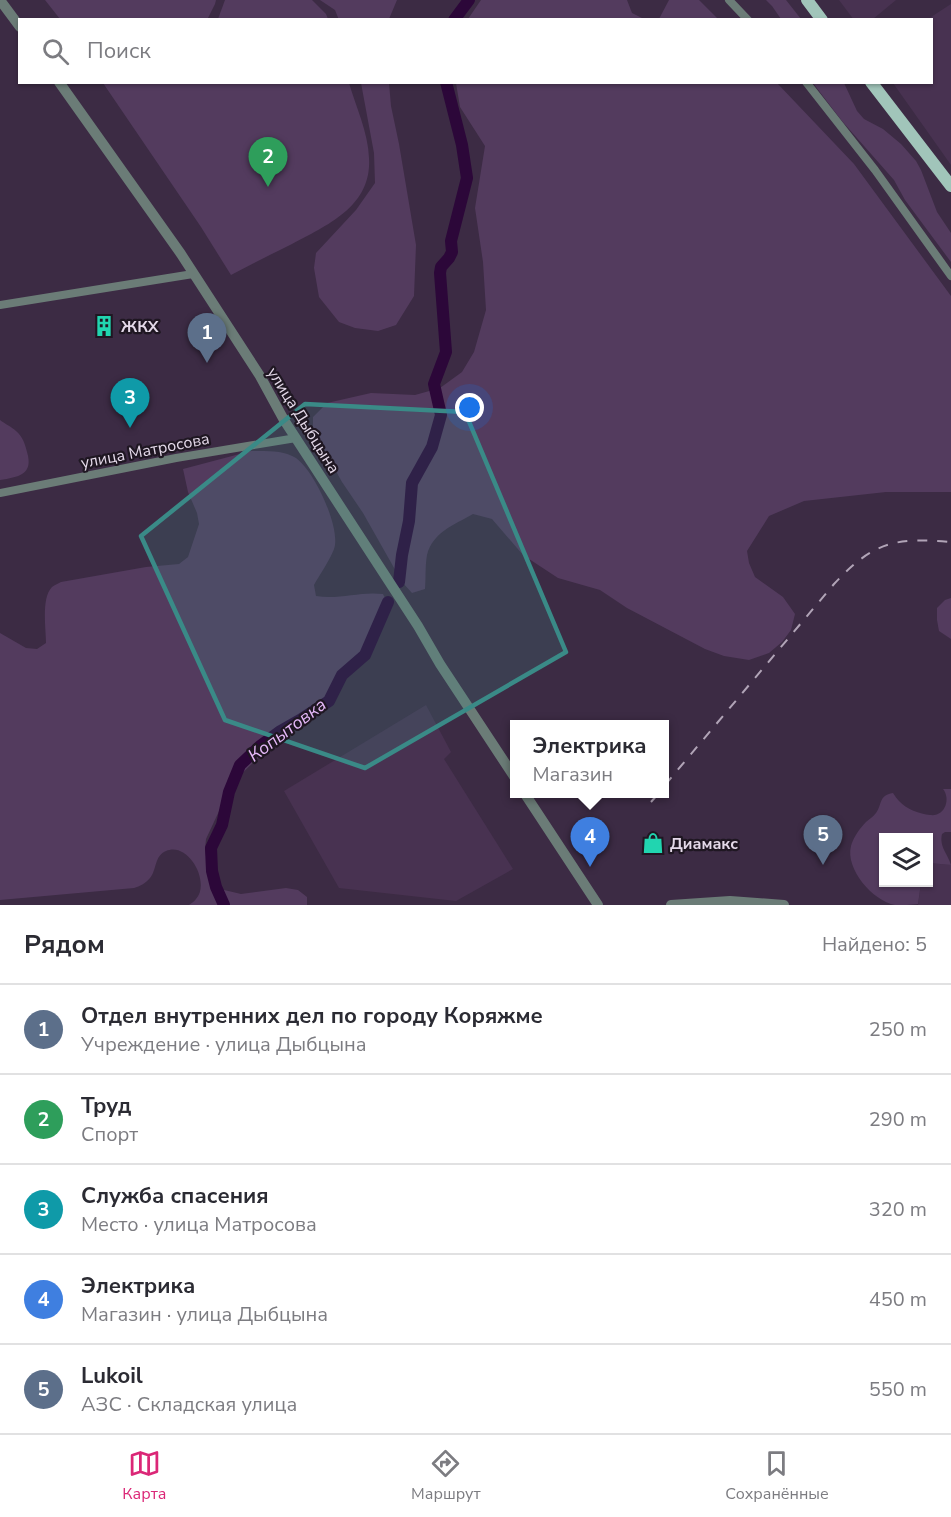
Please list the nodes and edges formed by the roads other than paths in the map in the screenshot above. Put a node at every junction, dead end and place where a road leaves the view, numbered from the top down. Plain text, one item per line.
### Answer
1 (0, 0) edge
2 (729, 0) edge
3 (807, 0) edge
4 (746, 18) edge
5 (820, 18) edge
6 (18, 24) edge
7 (60, 84) edge
8 (808, 84) edge
9 (873, 84) edge
10 (951, 186) edge
11 (193, 274) junction
12 (951, 276) edge
13 (0, 305) edge
14 (296, 438) junction
15 (0, 493) edge
16 (510, 770) edge
17 (528, 798) edge
18 (598, 905) edge
19 (671, 905) edge
20 (783, 905) edge

1 - 6 street
2 - 4 street
3 - 5 main road
7 - 11 street, улица Дыбцына
8 - 12 street
9 - 10 main road
11 - 13 street
11 - 14 street, улица Дыбцына
14 - 15 street, улица Матросова
14 - 16 street, улица Дыбцына
17 - 18 street
19 - 20 street

